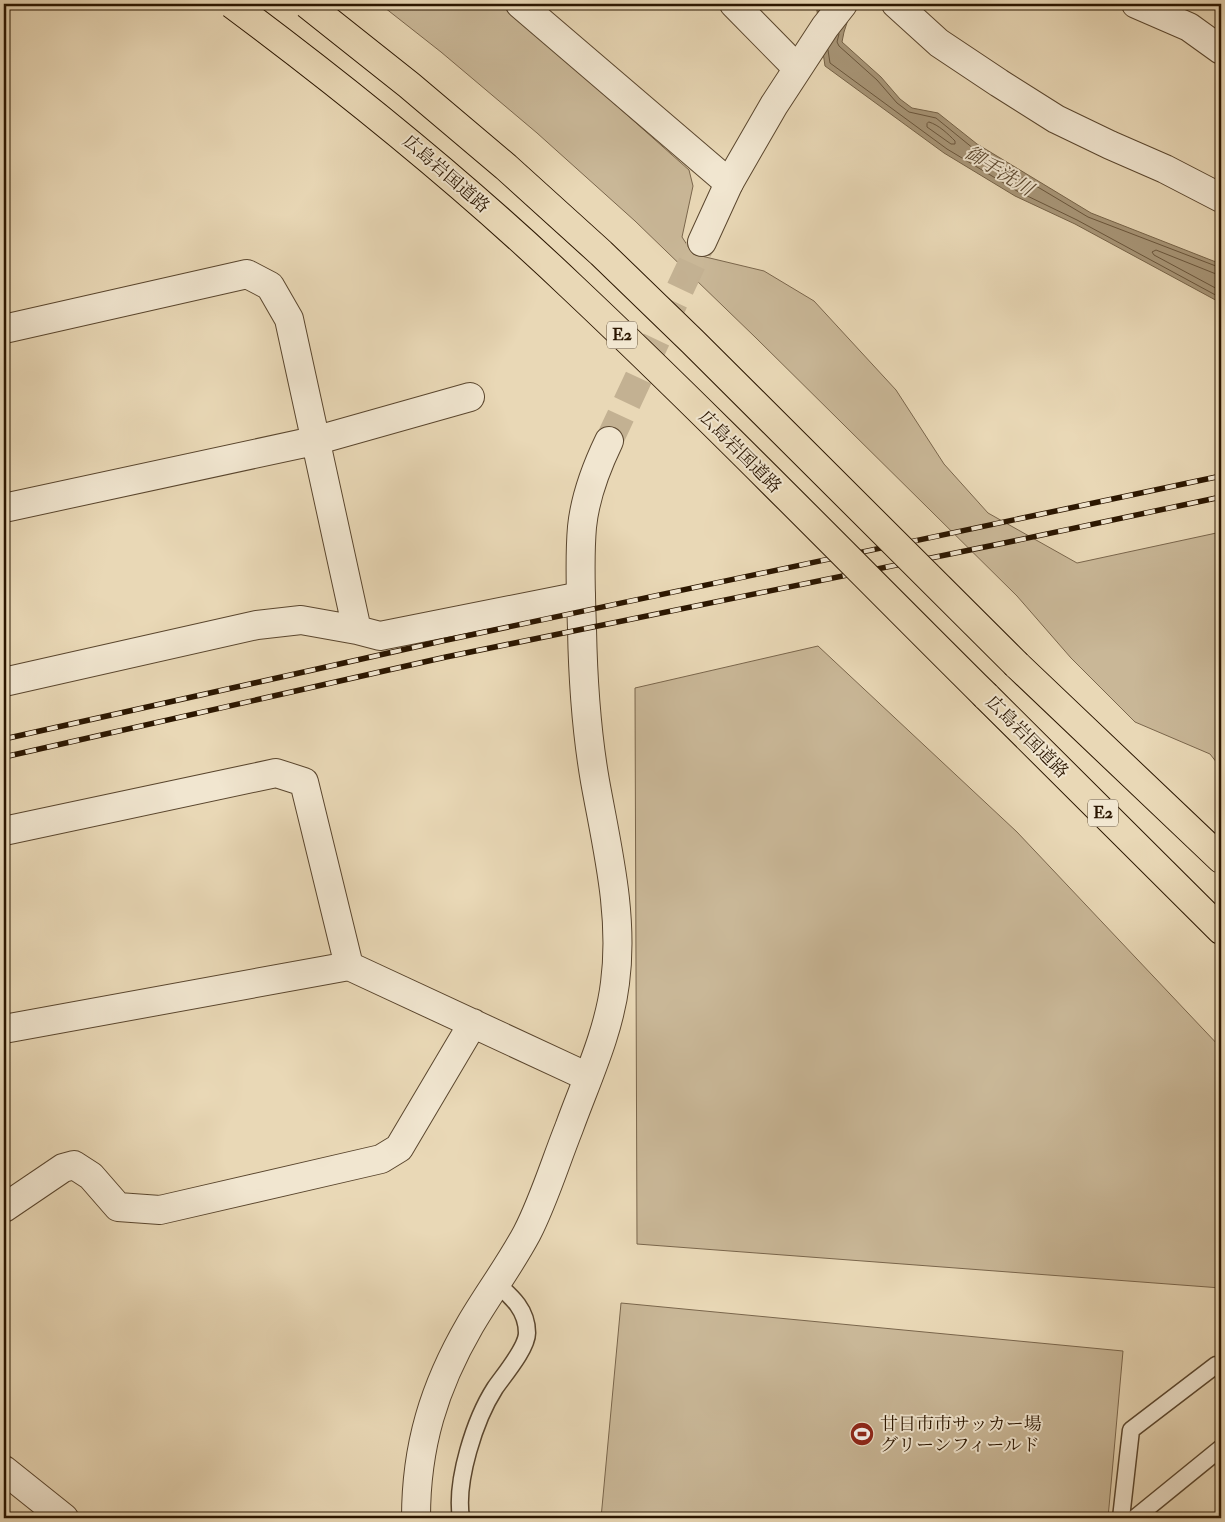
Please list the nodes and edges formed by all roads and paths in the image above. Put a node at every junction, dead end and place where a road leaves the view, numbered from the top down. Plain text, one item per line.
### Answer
1 (232, 4) edge
2 (307, 4) edge
3 (520, 4) edge
4 (734, 4) edge
5 (843, 4) edge
6 (896, 4) edge
7 (1136, 4) edge
8 (1221, 50) edge
9 (802, 60) junction
10 (730, 183) junction
11 (1221, 198) edge
12 (702, 242) tunnel mouth
13 (4, 329) edge
14 (470, 397) dead end
15 (314, 441) junction
16 (609, 441) tunnel mouth
17 (4, 508) edge
18 (581, 596) junction
19 (357, 630) junction
20 (4, 682) edge
21 (4, 831) edge
22 (1134, 843) junction
23 (1221, 859) edge
24 (1221, 930) edge
25 (1221, 953) edge
26 (349, 966) junction
27 (473, 1023) junction
28 (4, 1029) edge
29 (588, 1077) junction
30 (4, 1208) edge
31 (496, 1283) junction
32 (1221, 1365) edge
33 (1221, 1448) edge
34 (9, 1478) edge
35 (64, 1518) edge
36 (416, 1518) edge
37 (462, 1518) edge
38 (1121, 1518) edge
39 (1135, 1518) edge

1 - 22 highway, 広島岩国道路 / E2, bridge
2 - 23 highway, E2, bridge
3 - 10 street
4 - 9 street
5 - 9 street
6 - 11 street
7 - 8 street
9 - 10 street
10 - 12 street
13 - 15 street
14 - 15 street
15 - 17 street
15 - 19 street
16 - 18 street
18 - 19 street
18 - 29 street
19 - 20 street
21 - 26 street
22 - 24 highway, 広島岩国道路 / E2
22 - 25 highway
26 - 27 street
26 - 28 street
27 - 29 street
27 - 30 street
29 - 31 street
31 - 36 street
31 - 37 lane
32 - 38 lane
33 - 39 lane
34 - 35 street

